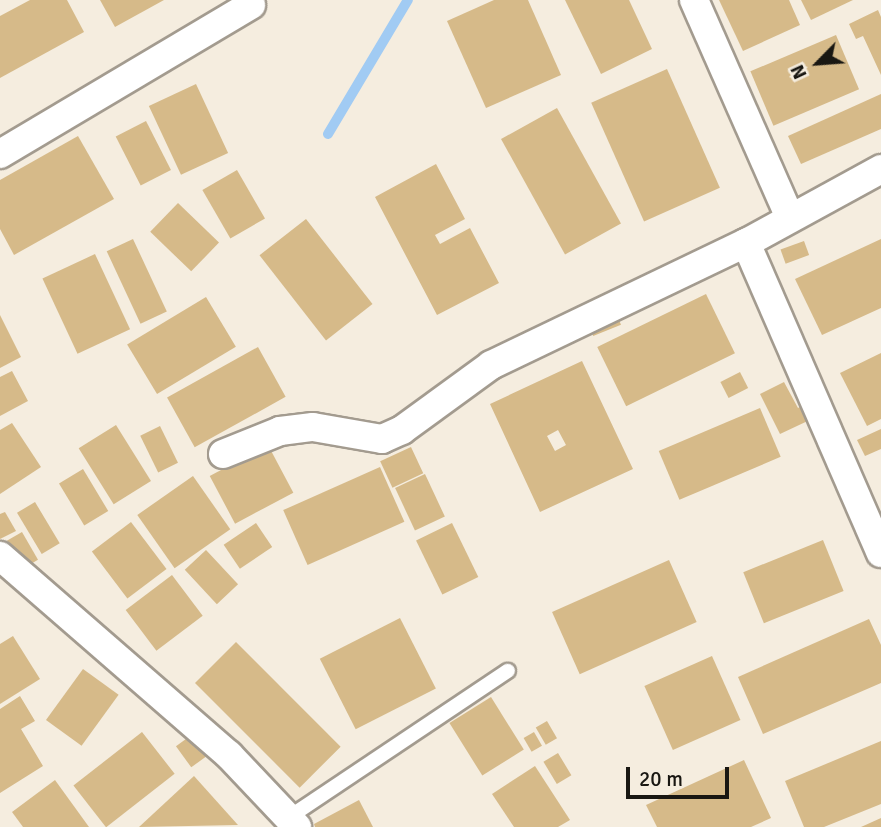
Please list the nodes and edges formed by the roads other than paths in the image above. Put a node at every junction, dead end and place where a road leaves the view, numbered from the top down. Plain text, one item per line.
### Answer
1 (694, 0) edge
2 (251, 5) dead end
3 (0, 154) edge
4 (881, 169) edge
5 (790, 218) junction
6 (746, 243) junction
7 (223, 454) dead end
8 (881, 553) edge
9 (0, 556) edge
10 (508, 671) dead end
11 (294, 822) edge

1 - 5 street
2 - 3 street
4 - 5 street
5 - 6 street
6 - 7 street
6 - 8 street
9 - 11 street
10 - 11 lane

